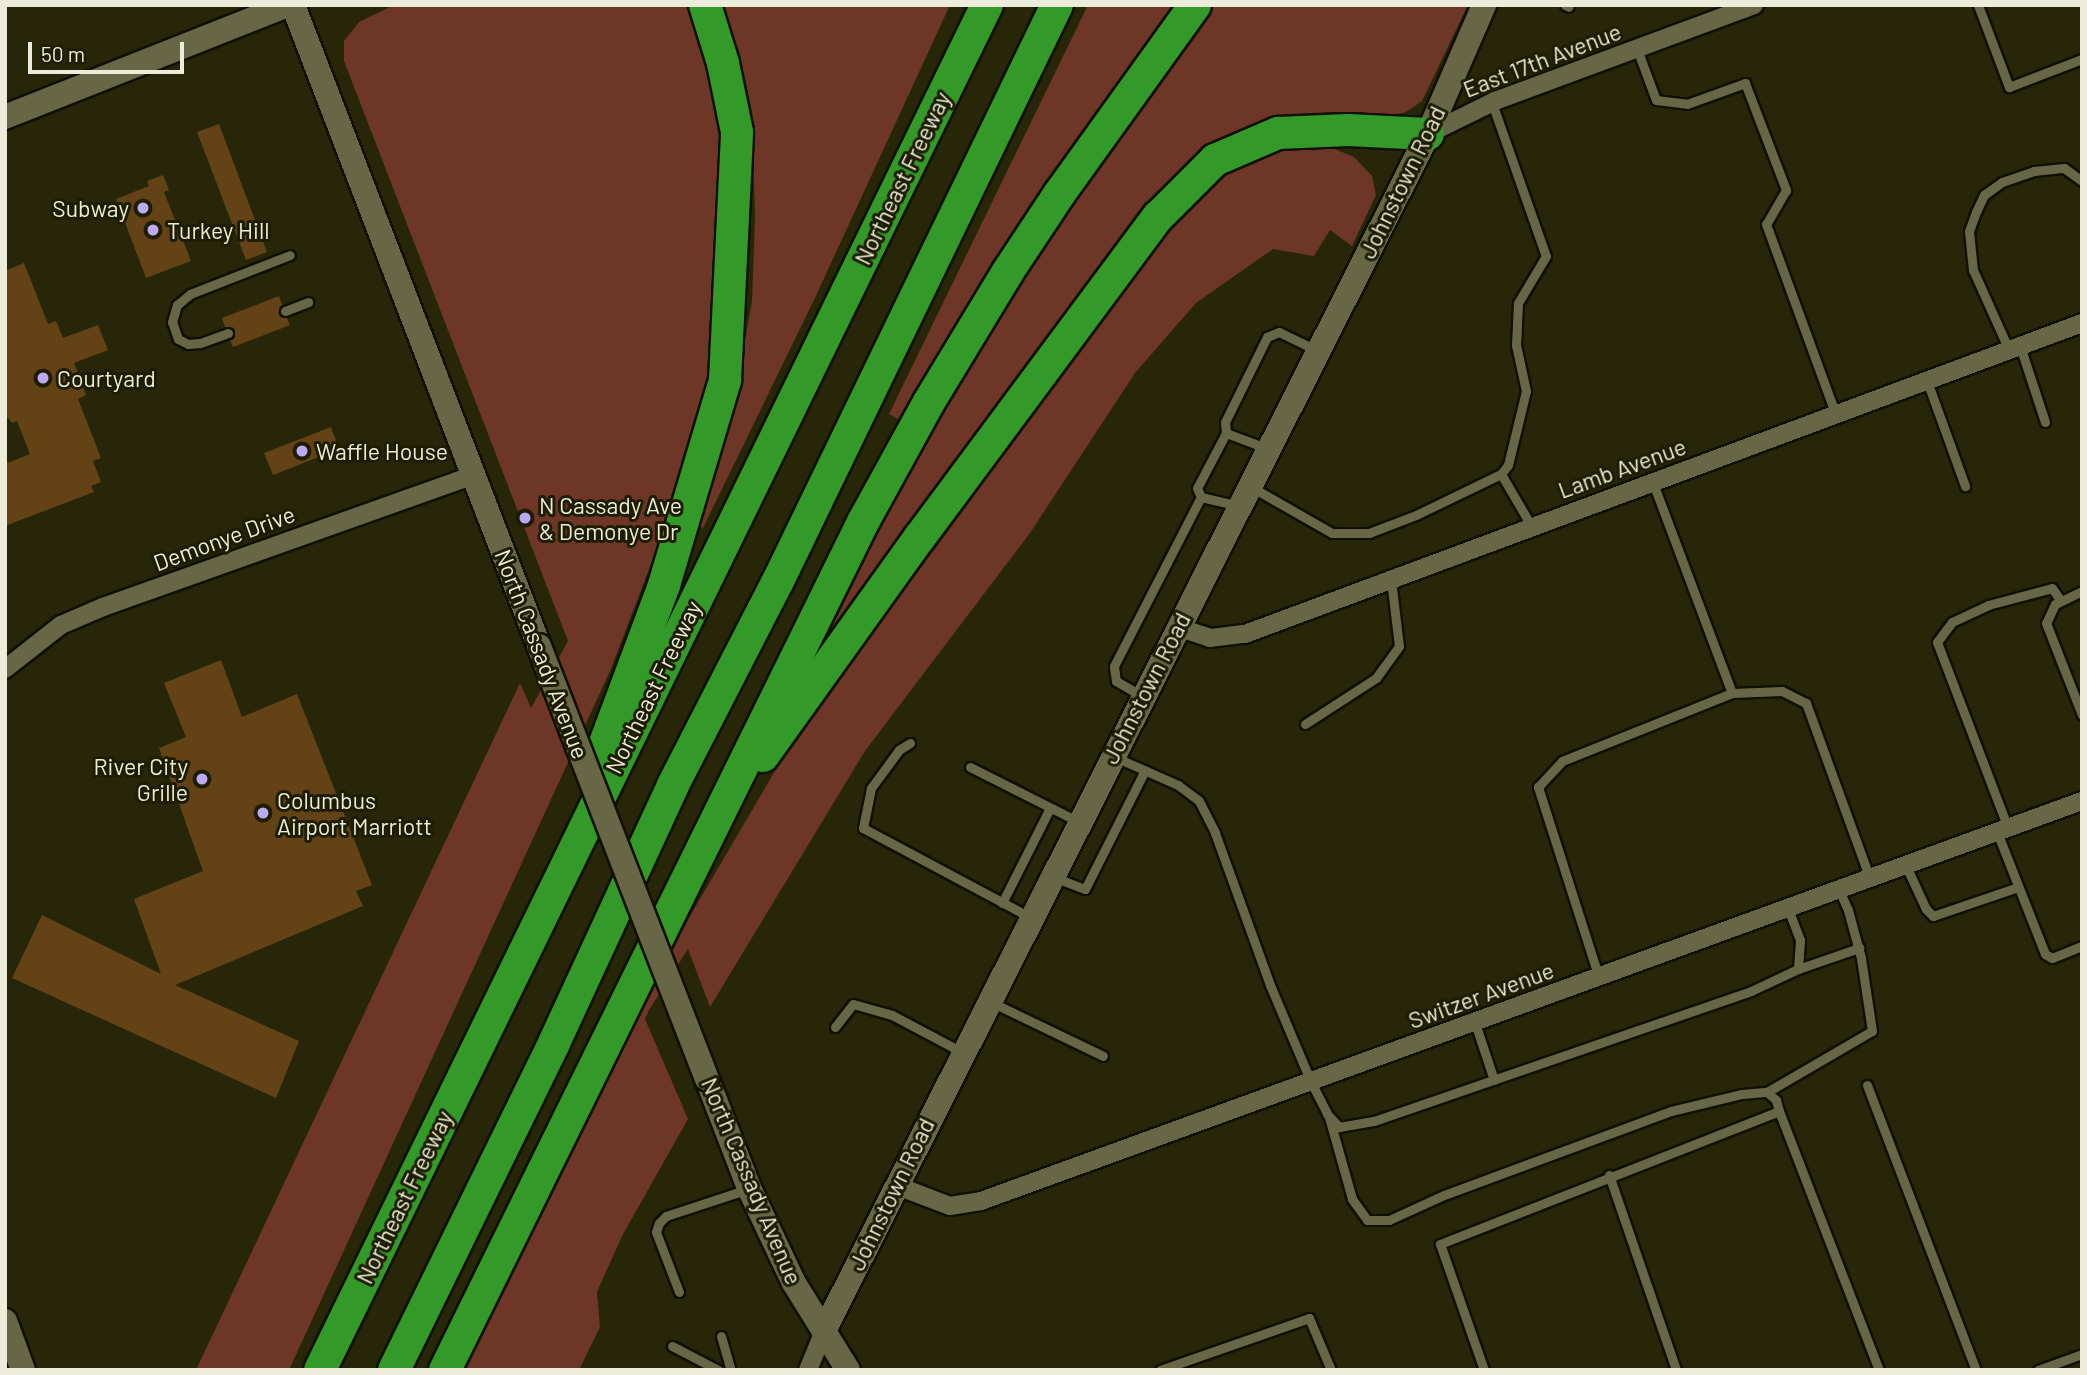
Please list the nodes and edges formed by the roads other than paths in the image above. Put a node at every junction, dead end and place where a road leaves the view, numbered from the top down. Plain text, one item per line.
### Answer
1 (290, 5) edge
2 (705, 5) edge
3 (987, 5) edge
4 (1057, 5) edge
5 (1195, 5) edge
6 (1484, 5) edge
7 (1754, 5) edge
8 (1978, 5) edge
9 (1637, 49) junction
10 (2082, 59) edge
11 (1492, 103) junction
12 (5, 117) edge
13 (1428, 134) junction
14 (2082, 181) edge
15 (290, 256) dead end
16 (308, 302) dead end
17 (285, 311) dead end
18 (2082, 323) edge
19 (228, 333) dead end
20 (2015, 348) junction
21 (1317, 351) junction
22 (1927, 380) junction
23 (1836, 415) junction
24 (2045, 422) dead end
25 (1226, 433) junction
26 (1268, 449) junction
27 (1501, 474) junction
28 (473, 475) junction
29 (1653, 483) junction
30 (1965, 486) dead end
31 (1244, 496) junction
32 (1202, 497) junction
33 (1532, 527) junction
34 (1391, 580) junction
35 (2082, 591) edge
36 (2060, 600) junction
37 (1177, 626) junction
38 (5, 669) edge
39 (1732, 693) junction
40 (1142, 696) junction
41 (2082, 715) edge
42 (1305, 724) dead end
43 (910, 743) dead end
44 (1112, 755) junction
45 (970, 767) dead end
46 (1145, 770) junction
47 (2082, 801) edge
48 (1050, 808) junction
49 (1079, 822) junction
50 (2002, 830) junction
51 (707, 838) junction
52 (1906, 866) junction
53 (1051, 876) junction
54 (1870, 878) junction
55 (2018, 887) junction
56 (1839, 890) junction
57 (555, 892) junction
58 (1002, 903) junction
59 (1788, 909) junction
60 (1030, 917) junction
61 (2082, 946) edge
62 (1858, 948) junction
63 (1798, 970) junction
64 (1599, 978) junction
65 (988, 1000) junction
66 (1475, 1023) junction
67 (835, 1027) dead end
68 (962, 1052) junction
69 (1103, 1056) dead end
70 (1494, 1080) junction
71 (1311, 1082) junction
72 (1867, 1085) dead end
73 (1767, 1092) junction
74 (1779, 1111) junction
75 (1328, 1116) junction
76 (1609, 1175) junction
77 (895, 1185) junction
78 (750, 1188) junction
79 (679, 1292) dead end
80 (5, 1321) edge
81 (824, 1331) junction
82 (721, 1336) dead end
83 (672, 1346) dead end
84 (2082, 1354) edge
85 (23, 1370) edge
86 (320, 1370) edge
87 (394, 1370) edge
88 (445, 1370) edge
89 (718, 1370) edge
90 (731, 1370) edge
91 (808, 1370) edge
92 (848, 1370) edge
93 (1160, 1370) edge
94 (1331, 1370) edge
95 (1484, 1370) edge
96 (1676, 1370) edge
97 (1879, 1370) edge
98 (1976, 1370) edge
99 (2038, 1370) edge

1 - 12 main road
1 - 28 main road, North Cassady Avenue
2 - 57 highway
3 - 57 highway, Northeast Freeway
4 - 87 highway
5 - 51 highway
6 - 13 main road, Johnstown Road
7 - 9 street, East 17th Avenue
8 - 10 lane
9 - 11 street, East 17th Avenue
9 - 23 lane
11 - 13 street, East 17th Avenue
11 - 27 lane
13 - 21 main road, Johnstown Road
13 - 51 highway
14 - 20 lane
15 - 19 lane
16 - 17 lane
18 - 20 street, Lamb Avenue
20 - 22 street, Lamb Avenue
20 - 24 lane
21 - 25 lane
21 - 26 main road, Johnstown Road
22 - 23 street, Lamb Avenue
22 - 30 lane
23 - 29 street, Lamb Avenue
25 - 26 lane
25 - 32 lane
26 - 31 main road, Johnstown Road
27 - 31 lane
27 - 33 lane
28 - 38 street, Demonye Drive
28 - 78 main road, North Cassady Avenue, bridge
29 - 33 street, Lamb Avenue
29 - 39 lane
31 - 32 lane
31 - 37 main road, Johnstown Road
32 - 40 lane
33 - 34 street, Lamb Avenue
34 - 37 street, Lamb Avenue
34 - 42 lane
35 - 36 lane
36 - 41 lane
36 - 50 lane
37 - 40 main road, Johnstown Road
39 - 54 lane
39 - 64 lane
40 - 44 main road, Johnstown Road
43 - 58 lane
44 - 46 lane
44 - 49 main road, Johnstown Road
45 - 48 lane
46 - 53 lane
46 - 71 lane
47 - 50 street, Switzer Avenue
48 - 49 lane
48 - 58 lane
49 - 53 main road, Johnstown Road
50 - 52 street, Switzer Avenue
50 - 55 lane
51 - 88 highway
52 - 54 street, Switzer Avenue
52 - 55 lane
53 - 60 main road, Johnstown Road
54 - 56 street, Switzer Avenue
55 - 61 lane
56 - 59 street, Switzer Avenue
56 - 62 lane
57 - 86 highway, Northeast Freeway
58 - 60 lane
59 - 63 lane
59 - 64 street, Switzer Avenue
60 - 65 main road, Johnstown Road
62 - 63 lane
62 - 73 lane
63 - 70 lane
64 - 66 street, Switzer Avenue
65 - 68 main road, Johnstown Road
65 - 69 lane
66 - 70 lane
66 - 71 street, Switzer Avenue
67 - 68 lane
68 - 77 main road, Johnstown Road
70 - 75 lane
71 - 75 lane
71 - 77 street, Switzer Avenue
72 - 98 lane
73 - 74 lane
73 - 75 lane
74 - 76 lane
74 - 97 lane
76 - 95 lane
76 - 96 lane
77 - 81 main road, Johnstown Road
78 - 79 lane
78 - 81 main road, North Cassady Avenue
80 - 85 main road
81 - 91 street, Johnstown Road
81 - 92 main road, North Cassady Avenue
82 - 90 lane
83 - 89 lane
84 - 99 lane
93 - 94 lane

